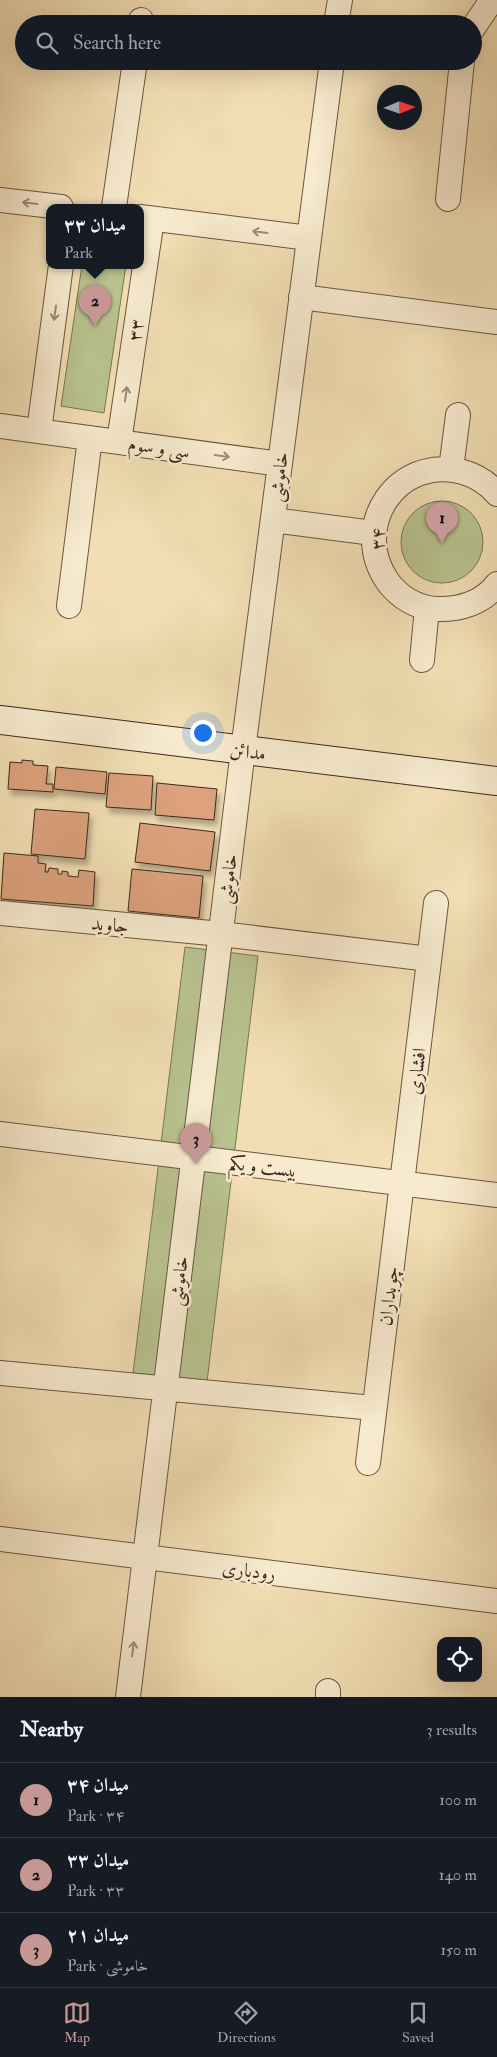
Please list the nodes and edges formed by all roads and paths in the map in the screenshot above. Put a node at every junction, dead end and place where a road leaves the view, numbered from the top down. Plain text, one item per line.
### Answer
1 (340, 0) edge
2 (495, 0) edge
3 (338, 15) edge
4 (482, 17) edge
5 (134, 70) edge
6 (331, 70) edge
7 (461, 70) edge
8 (448, 199) dead end
9 (0, 200) edge
10 (114, 204) edge
11 (46, 205) edge
12 (146, 218) edge
13 (144, 235) edge
14 (309, 238) junction
15 (60, 269) edge
16 (140, 269) edge
17 (301, 297) junction
18 (497, 322) edge
19 (458, 415) dead end
20 (0, 426) edge
21 (39, 431) junction
22 (90, 438) junction
23 (119, 442) junction
24 (280, 464) junction
25 (451, 469) junction
26 (497, 494) edge
27 (273, 520) junction
28 (373, 533) junction
29 (497, 584) edge
30 (69, 606) dead end
31 (427, 608) junction
32 (422, 660) dead end
33 (0, 720) edge
34 (243, 750) junction
35 (497, 781) edge
36 (436, 903) dead end
37 (0, 913) edge
38 (220, 934) junction
39 (429, 959) junction
40 (0, 1134) edge
41 (193, 1158) junction
42 (402, 1184) junction
43 (497, 1195) edge
44 (0, 1373) edge
45 (164, 1390) junction
46 (374, 1408) junction
47 (368, 1463) dead end
48 (0, 1539) edge
49 (144, 1557) junction
50 (497, 1601) edge
51 (128, 1697) edge

1 - 3 street
2 - 4 street
5 - 10 street
6 - 14 street, خاموشی
7 - 8 street
11 -> 9 street
13 -> 12 street, ۳۳
14 -> 12 street
14 - 17 street, خاموشی
15 -> 21 street
23 -> 16 street, ۳۳
17 - 18 street
17 - 24 street, خاموشی
19 - 25 street
20 - 21 street, سی و سوم
21 - 22 street, سی و سوم
22 - 23 street, سی و سوم
22 - 30 street
23 -> 24 street, سی و سوم
24 - 27 street, خاموشی
25 - 26 street, ۳۴
25 - 28 street, ۳۴
27 - 28 street
27 - 34 street, خاموشی
28 - 31 street, ۳۴
29 - 31 street, ۳۴
31 - 32 street
33 - 34 main road, مدائن
34 - 35 main road, مدائن
34 - 38 street, خاموشی
36 - 39 street, افشاری
37 - 38 street, جاوید
38 - 39 street
38 - 41 street, خاموشی
39 - 42 street, افشاری
40 - 41 street, بیست و یکم
41 - 42 street, بیست و یکم
41 - 45 street, خاموشی
42 - 43 street, بیست و یکم
42 - 46 street, چوبداران
44 - 45 street
45 - 46 street
45 - 49 street, خاموشی
46 - 47 street, چوبداران
48 - 49 street, رودباری
49 - 50 street, رودباری
51 -> 49 street, خاموشی

